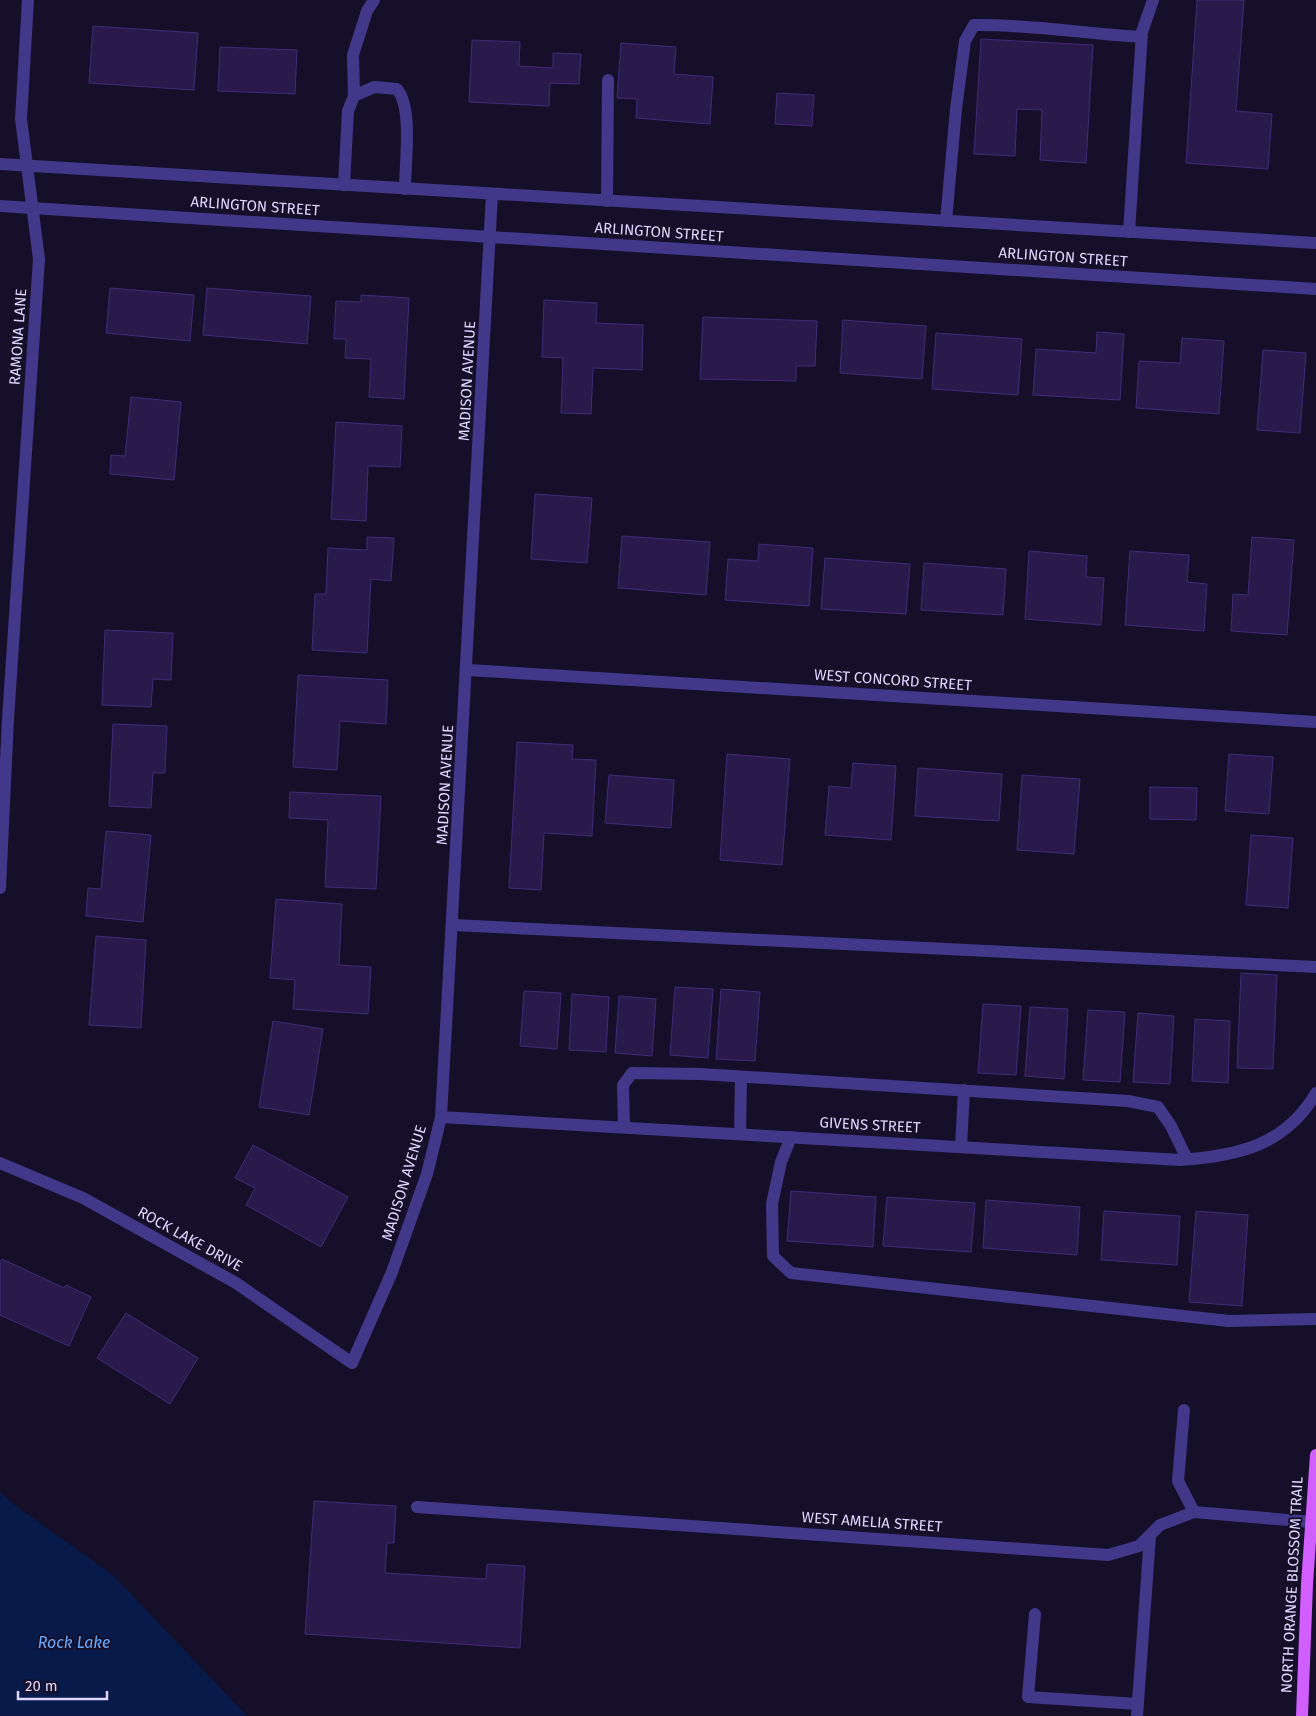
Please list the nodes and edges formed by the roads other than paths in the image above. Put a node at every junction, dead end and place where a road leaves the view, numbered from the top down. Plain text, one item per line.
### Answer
1 (28, 0) edge
2 (374, 0) edge
3 (1153, 0) edge
4 (1142, 37) junction
5 (608, 80) dead end
6 (354, 96) junction
7 (0, 164) edge
8 (27, 166) junction
9 (344, 185) junction
10 (405, 189) junction
11 (492, 194) junction
12 (607, 201) junction
13 (0, 206) edge
14 (32, 208) junction
15 (946, 221) junction
16 (1129, 232) junction
17 (490, 238) junction
18 (1316, 243) edge
19 (1316, 289) edge
20 (468, 670) junction
21 (1316, 722) edge
22 (0, 888) edge
23 (453, 925) junction
24 (1316, 967) edge
25 (741, 1077) junction
26 (964, 1090) junction
27 (1316, 1093) edge
28 (441, 1117) junction
29 (624, 1127) junction
30 (740, 1134) junction
31 (791, 1137) junction
32 (961, 1147) junction
33 (1187, 1159) junction
34 (0, 1163) edge
35 (1316, 1319) edge
36 (352, 1363) joint
37 (1184, 1410) dead end
38 (1316, 1455) edge
39 (418, 1508) dead end
40 (1194, 1512) junction
41 (1312, 1522) junction
42 (1150, 1536) junction
43 (1035, 1614) dead end
44 (1137, 1710) edge
45 (1302, 1716) edge

1 - 8 street, RAMONA LANE
2 - 6 street
3 - 4 street
4 - 15 street
4 - 16 street
5 - 12 street
6 - 9 street
6 - 10 street
7 - 8 street, ARLINGTON STREET
8 - 9 street, ARLINGTON STREET
8 - 14 street, RAMONA LANE
9 - 10 street, ARLINGTON STREET
10 - 11 street, ARLINGTON STREET
11 - 12 street, ARLINGTON STREET
11 - 17 street, MADISON AVENUE
12 - 15 street, ARLINGTON STREET
13 - 14 street, ARLINGTON STREET
14 - 17 street, ARLINGTON STREET
14 - 22 street, RAMONA LANE
15 - 16 street, ARLINGTON STREET
16 - 18 street, ARLINGTON STREET
17 - 19 street, ARLINGTON STREET
17 - 20 street, MADISON AVENUE
20 - 21 street, WEST CONCORD STREET
20 - 23 street, MADISON AVENUE
23 - 24 street
23 - 28 street, MADISON AVENUE
25 - 26 street
25 - 29 street
25 - 30 street
26 - 32 street
26 - 33 street
27 - 33 street, GIVENS STREET
28 - 29 street, GIVENS STREET
28 - 36 street, MADISON AVENUE
29 - 30 street, GIVENS STREET
30 - 31 street, GIVENS STREET
31 - 32 street, GIVENS STREET
31 - 35 street
32 - 33 street, GIVENS STREET
34 - 36 street, ROCK LAKE DRIVE
37 - 40 street
38 - 41 main road, NORTH ORANGE BLOSSOM TRAIL
39 - 42 street, WEST AMELIA STREET
40 - 41 street, WEST AMELIA STREET
40 - 42 street, WEST AMELIA STREET
41 - 45 main road, NORTH ORANGE BLOSSOM TRAIL
42 - 44 street
43 - 44 street

